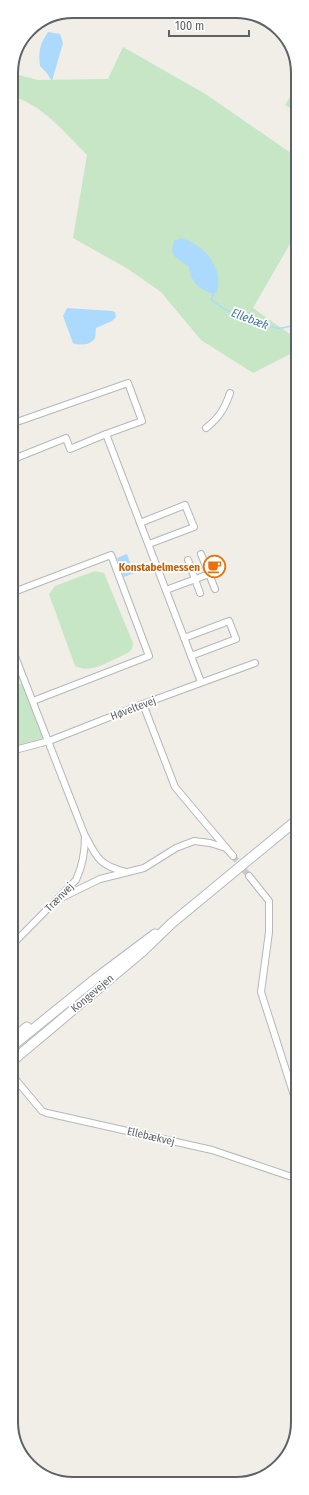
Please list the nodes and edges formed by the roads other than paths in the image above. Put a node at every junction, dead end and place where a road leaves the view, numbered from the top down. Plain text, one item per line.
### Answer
1 (230, 393) dead end
2 (18, 422) edge
3 (206, 428) dead end
4 (106, 434) junction
5 (18, 457) edge
6 (140, 522) junction
7 (149, 544) junction
8 (201, 554) dead end
9 (188, 560) dead end
10 (209, 574) junction
11 (195, 579) junction
12 (215, 589) dead end
13 (18, 590) edge
14 (166, 590) junction
15 (200, 592) dead end
16 (184, 638) junction
17 (191, 656) junction
18 (18, 663) edge
19 (255, 663) dead end
20 (201, 682) junction
21 (34, 701) junction
22 (143, 704) junction
23 (49, 741) junction
24 (18, 749) edge
25 (291, 826) edge
26 (85, 836) junction
27 (226, 848) junction
28 (233, 856) tunnel mouth
29 (128, 872) junction
30 (249, 876) tunnel mouth
31 (57, 900) junction
32 (172, 923) junction
33 (18, 939) edge
34 (42, 1035) junction
35 (18, 1036) edge
36 (18, 1043) edge
37 (18, 1056) edge
38 (18, 1082) edge
39 (291, 1086) edge
40 (291, 1177) edge

1 - 3 street
2 - 4 street
4 - 5 street
4 - 6 street
6 - 7 street
6 - 7 street
7 - 14 street
8 - 10 street
9 - 11 street
10 - 11 street
10 - 12 street
11 - 14 street
11 - 15 street
13 - 21 street
14 - 16 street
16 - 17 street
16 - 17 street
17 - 20 street
18 - 21 street, Trænvej
19 - 20 street, Høveltevej
20 - 22 street, Høveltevej
21 - 23 street, Trænvej
22 - 23 street, Høveltevej
22 - 27 street
23 - 24 street, Høveltevej
23 - 26 street, Trænvej
25 - 32 main road, Kongevejen
26 - 29 street, Trænvej
26 - 31 street, Trænvej
27 - 28 street
27 - 29 street
29 - 31 street
30 - 39 street
31 - 33 street, Trænvej
32 - 34 main road, Kongevejen
32 - 35 main road, Kongevejen
34 - 36 main road
34 - 37 main road, Kongevejen
38 - 40 street, Ellebækvej

